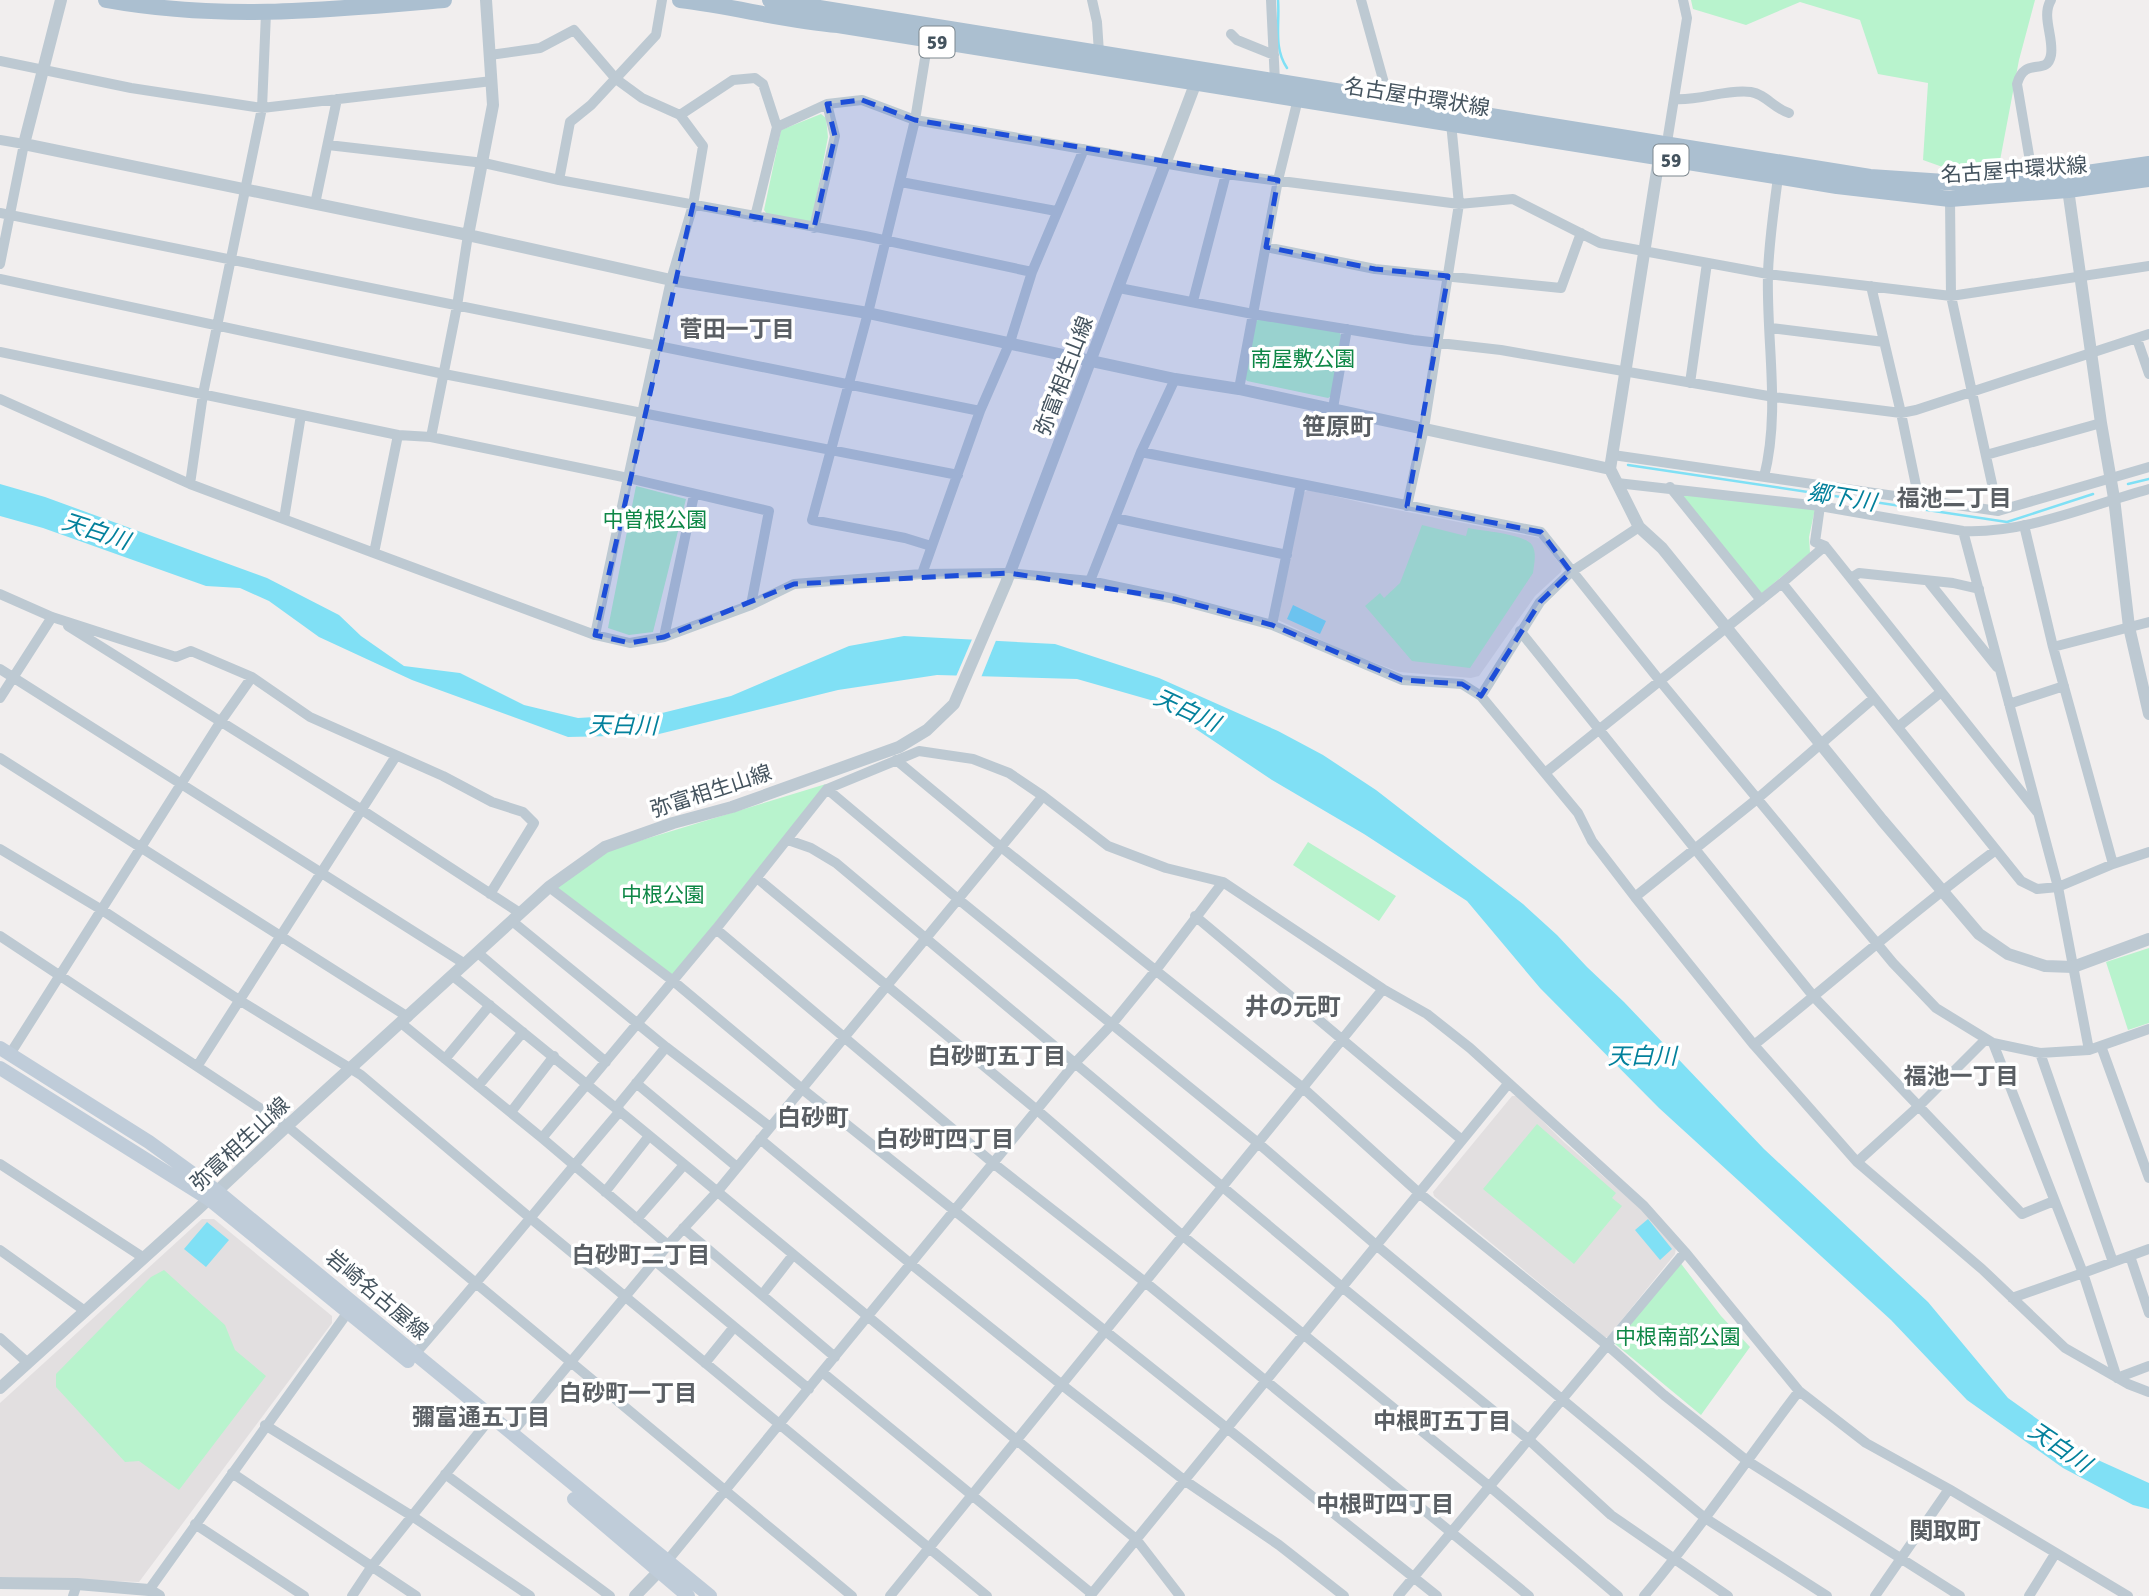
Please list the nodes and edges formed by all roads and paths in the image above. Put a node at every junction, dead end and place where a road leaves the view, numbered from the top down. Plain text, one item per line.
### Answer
1 (61, 0) edge
2 (106, 0) edge
3 (444, 0) edge
4 (486, 0) edge
5 (662, 0) edge
6 (680, 0) edge
7 (770, 0) edge
8 (1092, 0) edge
9 (1271, 0) edge
10 (1361, 0) edge
11 (1683, 0) edge
12 (2050, 0) edge
13 (853, 7) edge
14 (266, 13) junction
15 (1231, 34) dead end
16 (928, 40) junction
17 (1099, 53) junction
18 (490, 55) junction
19 (1274, 55) junction
20 (0, 61) edge
21 (43, 69) junction
22 (1198, 76) junction
23 (616, 79) junction
24 (492, 80) junction
25 (1275, 82) junction
26 (337, 99) junction
27 (1298, 99) junction
28 (1674, 99) junction
29 (1389, 102) junction
30 (827, 104) junction
31 (262, 108) junction
32 (1789, 113) dead end
33 (680, 115) junction
34 (915, 120) junction
35 (1451, 123) junction
36 (777, 127) junction
37 (0, 140) edge
38 (24, 144) junction
39 (328, 145) junction
40 (1084, 149) junction
41 (1663, 151) junction
42 (484, 163) junction
43 (1165, 164) junction
44 (2149, 164) edge
45 (1226, 173) junction
46 (1778, 177) junction
47 (2033, 179) junction
48 (2149, 179) edge
49 (559, 180) junction
50 (1278, 180) junction
51 (901, 182) junction
52 (2067, 183) junction
53 (245, 190) junction
54 (1950, 199) junction
55 (316, 204) junction
56 (1459, 204) junction
57 (692, 205) junction
58 (1056, 211) junction
59 (5, 214) edge
60 (755, 217) junction
61 (814, 228) junction
62 (1581, 233) junction
63 (468, 235) junction
64 (885, 241) junction
65 (1266, 247) junction
66 (1646, 251) junction
67 (231, 260) junction
68 (1707, 263) junction
69 (0, 264) edge
70 (2149, 266) edge
71 (1032, 272) junction
72 (1768, 274) junction
73 (1448, 276) junction
74 (2081, 276) junction
75 (0, 279) edge
76 (671, 280) junction
77 (1871, 286) junction
78 (1119, 288) junction
79 (1951, 296) junction
80 (1194, 301) junction
81 (457, 306) junction
82 (868, 313) junction
83 (1253, 314) junction
84 (217, 327) junction
85 (1771, 328) junction
86 (1347, 329) junction
87 (2149, 334) edge
88 (2137, 339) junction
89 (1010, 342) junction
90 (1884, 342) junction
91 (1438, 343) junction
92 (658, 345) junction
93 (0, 352) edge
94 (2091, 352) junction
95 (1091, 360) junction
96 (1626, 372) junction
97 (443, 374) junction
98 (2149, 374) edge
99 (1175, 379) junction
100 (1690, 383) junction
101 (849, 384) junction
102 (1239, 388) junction
103 (1972, 392) junction
104 (203, 394) junction
105 (1774, 397) junction
106 (0, 399) edge
107 (1333, 408) junction
108 (980, 411) junction
109 (1901, 413) junction
110 (641, 414) junction
111 (301, 415) junction
112 (2101, 423) junction
113 (1424, 428) junction
114 (398, 435) junction
115 (431, 438) junction
116 (832, 449) junction
117 (1141, 452) junction
118 (1613, 454) junction
119 (1986, 455) junction
120 (2149, 467) edge
121 (1611, 469) junction
122 (957, 475) junction
123 (1764, 477) junction
124 (628, 478) junction
125 (2110, 478) junction
126 (1617, 483) junction
127 (190, 484) junction
128 (1301, 484) junction
129 (1670, 487) junction
130 (2149, 489) edge
131 (694, 495) junction
132 (2114, 498) junction
133 (1919, 500) junction
134 (1407, 506) junction
135 (1820, 506) junction
136 (1998, 511) junction
137 (1115, 518) junction
138 (284, 519) junction
139 (2024, 525) junction
140 (1639, 527) junction
141 (1963, 531) junction
142 (931, 546) junction
143 (1825, 547) junction
144 (374, 553) junction
145 (1287, 555) junction
146 (1571, 572) junction
147 (922, 574) junction
148 (1008, 578) junction
149 (1851, 578) junction
150 (1090, 581) junction
151 (1928, 581) junction
152 (1782, 583) junction
153 (1979, 589) junction
154 (0, 594) edge
155 (1761, 600) junction
156 (751, 605) junction
157 (52, 617) junction
158 (2149, 622) edge
159 (1272, 625) junction
160 (1725, 627) junction
161 (2129, 627) junction
162 (1520, 631) junction
163 (595, 635) junction
164 (664, 637) junction
165 (2053, 647) junction
166 (0, 669) edge
167 (2000, 670) junction
168 (14, 677) junction
169 (252, 677) junction
170 (1660, 681) junction
171 (2064, 687) junction
172 (1941, 692) junction
173 (1481, 696) junction
174 (0, 698) edge
175 (1874, 698) junction
176 (2009, 704) junction
177 (2149, 714) edge
178 (221, 720) junction
179 (1898, 727) junction
180 (1599, 730) junction
181 (1821, 743) junction
182 (396, 756) junction
183 (0, 758) edge
184 (896, 760) junction
185 (1545, 773) junction
186 (181, 784) junction
187 (827, 789) junction
188 (1043, 796) junction
189 (1757, 799) junction
190 (362, 810) junction
191 (2038, 813) junction
192 (788, 840) junction
193 (141, 847) junction
194 (1001, 847) junction
195 (0, 849) edge
196 (1696, 849) junction
197 (1996, 850) junction
198 (2149, 852) edge
199 (2113, 864) junction
200 (321, 873) junction
201 (757, 878) junction
202 (1223, 882) junction
203 (549, 887) junction
204 (2058, 887) junction
205 (1940, 891) junction
206 (490, 894) junction
207 (1635, 897) junction
208 (958, 899) junction
209 (102, 910) junction
210 (1195, 916) junction
211 (516, 917) junction
212 (716, 929) junction
213 (0, 936) edge
214 (280, 937) junction
215 (925, 939) junction
216 (2149, 939) edge
217 (1878, 945) junction
218 (478, 953) junction
219 (464, 964) junction
220 (2073, 967) junction
221 (1156, 970) junction
222 (453, 975) junction
223 (60, 976) junction
224 (672, 980) junction
225 (887, 985) junction
226 (1383, 989) junction
227 (1814, 997) junction
228 (239, 1000) junction
229 (490, 1005) junction
230 (405, 1020) junction
231 (638, 1023) junction
232 (1112, 1024) junction
233 (2149, 1029) edge
234 (523, 1032) junction
235 (843, 1038) junction
236 (1343, 1038) junction
237 (1989, 1041) junction
238 (1754, 1045) junction
239 (2101, 1046) junction
240 (666, 1047) junction
241 (5, 1051) edge
242 (2090, 1051) junction
243 (2040, 1053) junction
244 (554, 1056) junction
245 (445, 1059) junction
246 (606, 1062) junction
247 (1075, 1063) junction
248 (198, 1065) junction
249 (0, 1068) edge
250 (351, 1068) junction
251 (587, 1083) junction
252 (636, 1083) junction
253 (1508, 1084) junction
254 (478, 1086) junction
255 (801, 1088) junction
256 (1303, 1088) junction
257 (1920, 1105) junction
258 (618, 1109) junction
259 (1037, 1110) junction
260 (510, 1112) junction
261 (287, 1126) junction
262 (769, 1127) junction
263 (649, 1136) junction
264 (542, 1138) junction
265 (760, 1139) junction
266 (1462, 1140) junction
267 (1258, 1143) junction
268 (1857, 1162) junction
269 (993, 1163) junction
270 (0, 1164) edge
271 (574, 1165) junction
272 (683, 1166) junction
273 (737, 1167) junction
274 (2149, 1178) edge
275 (1222, 1187) junction
276 (605, 1192) junction
277 (716, 1192) junction
278 (1419, 1193) junction
279 (213, 1196) junction
280 (2054, 1201) junction
281 (955, 1210) junction
282 (529, 1217) junction
283 (637, 1219) junction
284 (683, 1228) junction
285 (1183, 1236) junction
286 (668, 1245) junction
287 (1376, 1245) junction
288 (0, 1250) edge
289 (2149, 1250) edge
290 (1685, 1252) junction
291 (793, 1255) junction
292 (2130, 1256) junction
293 (144, 1258) junction
294 (655, 1261) junction
295 (2113, 1262) junction
296 (911, 1264) junction
297 (2083, 1273) junction
298 (1145, 1282) junction
299 (477, 1283) junction
300 (1342, 1287) junction
301 (762, 1295) junction
302 (625, 1297) junction
303 (2012, 1298) junction
304 (85, 1311) junction
305 (348, 1312) junction
306 (2149, 1313) edge
307 (868, 1316) junction
308 (734, 1327) junction
309 (1106, 1331) junction
310 (1303, 1334) junction
311 (0, 1338) edge
312 (1607, 1345) junction
313 (415, 1354) junction
314 (835, 1357) junction
315 (571, 1362) junction
316 (28, 1363) junction
317 (705, 1363) junction
318 (2149, 1366) edge
319 (822, 1372) junction
320 (2117, 1378) junction
321 (1265, 1380) junction
322 (1062, 1385) junction
323 (0, 1388) edge
324 (809, 1389) junction
325 (1799, 1391) junction
326 (2149, 1392) edge
327 (1563, 1398) junction
328 (780, 1424) junction
329 (265, 1425) junction
330 (485, 1425) junction
331 (1227, 1428) junction
332 (511, 1434) junction
333 (1528, 1439) junction
334 (1016, 1441) junction
335 (1746, 1460) junction
336 (232, 1472) junction
337 (445, 1474) junction
338 (1184, 1480) junction
339 (1489, 1486) junction
340 (1949, 1489) junction
341 (725, 1491) junction
342 (972, 1496) junction
343 (412, 1516) junction
344 (1705, 1518) junction
345 (195, 1524) junction
346 (1451, 1532) junction
347 (1136, 1539) junction
348 (930, 1548) junction
349 (2055, 1554) junction
350 (1900, 1558) junction
351 (1674, 1561) junction
352 (664, 1565) junction
353 (372, 1566) junction
354 (1413, 1577) junction
355 (0, 1583) edge
356 (75, 1590) edge
357 (154, 1593) edge
358 (1090, 1595) edge
359 (304, 1596) edge
360 (352, 1596) edge
361 (416, 1596) edge
362 (530, 1596) edge
363 (610, 1596) edge
364 (635, 1596) edge
365 (688, 1596) edge
366 (710, 1596) edge
367 (852, 1596) edge
368 (890, 1596) edge
369 (987, 1596) edge
370 (1180, 1596) edge
371 (1344, 1596) edge
372 (1398, 1596) edge
373 (1437, 1596) edge
374 (1529, 1596) edge
375 (1618, 1596) edge
376 (1644, 1596) edge
377 (1728, 1596) edge
378 (1827, 1596) edge
379 (1875, 1596) edge
380 (1960, 1596) edge
381 (2029, 1596) edge
382 (2128, 1596) edge

1 - 21 street
2 - 14 main road
3 - 14 main road
4 - 18 street
5 - 23 street
6 - 16 main road, 名古屋中環状線 / 59
7 - 13 main road, 名古屋中環状線 / 59
8 - 17 street
9 - 19 street
10 - 29 street
11 - 28 street
12 - 47 street
13 - 17 main road, 名古屋中環状線 / 59
14 - 31 street
15 - 19 street
16 - 22 main road, 名古屋中環状線 / 59
16 - 34 street
17 - 22 main road, 名古屋中環状線 / 59
18 - 23 street
18 - 24 street
19 - 25 street
20 - 21 street
21 - 31 street
21 - 38 street
22 - 25 main road, 名古屋中環状線 / 59
22 - 27 main road, 名古屋中環状線 / 59
22 - 43 street, 弥富相生山線
23 - 33 street
23 - 49 street
24 - 26 street
24 - 42 street
25 - 29 main road, 名古屋中環状線 / 59
26 - 31 street
26 - 39 street
27 - 35 main road, 名古屋中環状線 / 59
27 - 50 street
28 - 32 street
28 - 41 street
29 - 41 main road, 名古屋中環状線 / 59
30 - 34 street
30 - 36 street
30 - 61 street
31 - 53 street
33 - 36 street
33 - 57 street
34 - 40 street
34 - 51 street
35 - 41 main road, 名古屋中環状線 / 59
35 - 56 street
36 - 60 street
37 - 38 street
38 - 53 street
38 - 59 street
39 - 42 street
39 - 55 street
40 - 43 street
40 - 58 street
41 - 46 main road, 名古屋中環状線 / 59
41 - 47 main road, 名古屋中環状線 / 59
41 - 66 street
42 - 49 street
42 - 63 street
43 - 45 street
43 - 78 street, 弥富相生山線
44 - 52 main road, 名古屋中環状線 / 59
45 - 50 street
45 - 80 street
46 - 54 main road, 名古屋中環状線 / 59
46 - 72 street
47 - 52 main road, 名古屋中環状線 / 59
48 - 52 main road, 名古屋中環状線 / 59
49 - 57 street
50 - 56 street
50 - 65 street
51 - 58 street
51 - 64 street
52 - 54 main road, 名古屋中環状線 / 59
52 - 74 street
53 - 55 street
53 - 67 street
54 - 79 street
55 - 63 street
56 - 62 street
56 - 73 street
57 - 60 street
57 - 76 street
58 - 71 street
59 - 67 street
59 - 69 street
60 - 61 street
61 - 64 street
62 - 66 street
62 - 73 street
63 - 76 street
63 - 81 street
64 - 71 street
64 - 82 street
65 - 73 street
65 - 83 street
66 - 68 street
66 - 96 street
67 - 81 street
67 - 84 street
68 - 72 street
68 - 100 street
70 - 74 street
71 - 89 street
72 - 77 street
72 - 85 street
73 - 91 street
74 - 79 street
74 - 94 street
75 - 84 street
76 - 82 street
76 - 92 street
77 - 79 street
77 - 90 street
78 - 80 street
78 - 95 street, 弥富相生山線
79 - 103 street
80 - 83 street
81 - 92 street
81 - 97 street
82 - 89 street
82 - 101 street
83 - 86 street
83 - 102 street
84 - 97 street
84 - 104 street
85 - 90 street
85 - 105 street
86 - 91 street
86 - 107 street
87 - 88 street
88 - 94 street
88 - 98 street
89 - 95 street
89 - 108 street
90 - 109 street
91 - 96 street
91 - 113 street
92 - 101 street
92 - 110 street
93 - 104 street
94 - 103 street
94 - 112 street
95 - 99 street
95 - 148 street, 弥富相生山線
96 - 100 street
96 - 118 street
97 - 110 street
97 - 115 street
99 - 102 street
99 - 117 street
100 - 105 street
101 - 108 street
101 - 116 street
102 - 107 street
103 - 109 street
103 - 119 street
104 - 111 street
104 - 127 street
105 - 109 street
105 - 123 street
106 - 127 street
107 - 113 street
108 - 122 street
109 - 133 street
110 - 116 street
110 - 124 street
111 - 114 street
111 - 138 street
112 - 119 street
112 - 125 street
113 - 121 street
113 - 134 street
114 - 115 street
114 - 144 street
115 - 124 street
116 - 122 street
116 - 142 street
117 - 128 street
117 - 137 street
118 - 121 street
118 - 123 street
119 - 136 street
120 - 125 street
121 - 126 street
122 - 142 street
123 - 133 street
124 - 131 street
124 - 163 street
125 - 132 street
125 - 136 street
126 - 129 street
126 - 140 street
127 - 138 street
128 - 134 street
128 - 145 street
129 - 135 street
129 - 155 street
130 - 132 street
131 - 156 street
131 - 164 street
132 - 139 street
132 - 161 street
133 - 136 street
134 - 146 street
135 - 141 street
135 - 143 street
137 - 145 street
137 - 150 street
138 - 144 street
139 - 141 street
139 - 165 street
140 - 146 street
140 - 160 street
141 - 153 street
142 - 147 street
143 - 149 street
143 - 152 street
144 - 163 street
145 - 159 street
146 - 162 street
146 - 170 street
147 - 148 street
147 - 156 street
148 - 150 street
148 - 203 street, 弥富相生山線
149 - 151 street
149 - 172 street
150 - 159 street
151 - 153 street
151 - 167 street
152 - 155 street
152 - 175 street
153 - 167 street
154 - 157 street
155 - 160 street
156 - 164 street
157 - 168 street
157 - 169 street
157 - 178 street
158 - 161 street
159 - 173 street
160 - 170 street
160 - 181 street
161 - 165 street
161 - 177 street
162 - 173 street
162 - 180 street
163 - 164 street
165 - 171 street
166 - 168 street
167 - 176 street
168 - 174 street
168 - 186 street
169 - 178 street
169 - 182 street
170 - 180 street
170 - 189 street
171 - 176 street
171 - 199 street
172 - 179 street
172 - 191 street
173 - 185 street
175 - 179 street
175 - 181 street
176 - 191 street
178 - 186 street
178 - 190 street
179 - 197 street
180 - 185 street
180 - 196 street
181 - 189 street
181 - 205 street
182 - 190 street
182 - 206 street
183 - 193 street
184 - 187 street
184 - 188 street
184 - 194 street
185 - 207 street
186 - 193 street
186 - 200 street
187 - 192 street
187 - 208 street
188 - 194 street
188 - 202 street
189 - 196 street
189 - 217 street
190 - 200 street
190 - 206 street
191 - 204 street
192 - 201 street
192 - 215 street
193 - 209 street
193 - 214 street
194 - 208 street
194 - 221 street
195 - 209 street
196 - 207 street
196 - 227 street
197 - 204 street
197 - 205 street
198 - 199 street
199 - 204 street
200 - 214 street
200 - 219 street
201 - 212 street
201 - 225 street
202 - 210 street
202 - 226 street
203 - 211 street, 弥富相生山線
203 - 224 street
204 - 220 street
205 - 217 street
205 - 220 street
206 - 211 street
207 - 238 street
208 - 215 street
208 - 232 street
209 - 223 street
209 - 228 street
210 - 221 street
210 - 236 street
211 - 218 street, 弥富相生山線
211 - 231 street
212 - 224 street
212 - 235 street
213 - 223 street
214 - 228 street
214 - 230 street
215 - 225 street
215 - 247 street
216 - 220 street
217 - 227 street
217 - 237 street
218 - 219 street, 弥富相生山線
218 - 246 street
219 - 222 street, 弥富相生山線
220 - 242 street
221 - 232 street
221 - 256 street
222 - 229 street
222 - 230 street, 弥富相生山線
223 - 241 street
223 - 248 street
224 - 231 street
224 - 255 street
225 - 235 street
225 - 259 street
226 - 236 street
226 - 253 street
227 - 238 street
227 - 257 street
228 - 248 street
228 - 250 street
229 - 234 street
229 - 245 street
230 - 245 street
230 - 250 street, 弥富相生山線
231 - 240 street
231 - 246 street
232 - 247 street
232 - 267 street
233 - 239 street
234 - 244 street
234 - 254 street
235 - 255 street
235 - 269 street
236 - 256 street
236 - 266 street
237 - 243 street
237 - 257 street
237 - 280 street
238 - 268 street
239 - 242 street
239 - 274 street
240 - 252 street
240 - 262 street
241 - 279 main road, 岩崎名古屋線
242 - 243 street
243 - 295 street
244 - 251 street
244 - 260 street
245 - 254 street
246 - 251 street
247 - 259 street
247 - 275 street
248 - 261 street
249 - 279 main road, 岩崎名古屋線
250 - 261 street, 弥富相生山線
250 - 282 street
251 - 258 street
251 - 264 street
252 - 258 street
252 - 273 street
253 - 266 street
253 - 290 street
254 - 260 street
255 - 262 street
255 - 281 street
256 - 267 street
256 - 278 street
257 - 268 street
257 - 280 street
258 - 263 street
258 - 271 street
259 - 269 street
259 - 285 street
260 - 264 street
261 - 279 street, 弥富相生山線
261 - 299 street
262 - 265 street
263 - 272 street
263 - 276 street
264 - 271 street
265 - 273 street
265 - 296 street
266 - 278 street
267 - 275 street
267 - 287 street
268 - 303 street
269 - 281 street
269 - 298 street
270 - 293 street
271 - 276 street
271 - 282 street
272 - 277 street
272 - 283 street
273 - 277 street
275 - 285 street
275 - 300 street
276 - 283 street
277 - 284 street
277 - 291 street
278 - 287 street
278 - 312 street
279 - 293 street, 弥富相生山線
279 - 305 main road, 岩崎名古屋線
279 - 313 main road, 岩崎名古屋線
280 - 297 street
281 - 296 street
281 - 309 street
282 - 299 street
282 - 302 street
283 - 286 street
284 - 286 street
284 - 301 street
285 - 298 street
285 - 310 street
286 - 294 street
287 - 300 street
287 - 327 street
288 - 304 street
289 - 292 street
290 - 312 street
290 - 325 street
291 - 301 street
291 - 307 street
292 - 295 street
292 - 306 street
293 - 304 street, 弥富相生山線
294 - 302 street
294 - 308 street
295 - 297 street
296 - 307 street
296 - 322 street
297 - 303 street
297 - 320 street
298 - 309 street
298 - 321 street
299 - 313 street
299 - 315 street
300 - 310 street
300 - 333 street
301 - 314 street
302 - 315 street
302 - 317 street
303 - 320 street
304 - 316 street, 弥富相生山線
305 - 329 street
305 - 330 main road, 岩崎名古屋線
307 - 314 street
307 - 334 street
308 - 317 street
308 - 324 street
309 - 322 street
309 - 331 street
310 - 321 street
310 - 339 street
311 - 316 street
312 - 327 street
312 - 335 street
313 - 332 main road, 岩崎名古屋線
314 - 319 street
315 - 332 street
315 - 341 street
316 - 323 street, 弥富相生山線
317 - 328 street
318 - 320 street
319 - 324 street
319 - 342 street
320 - 326 street
321 - 331 street
321 - 346 street
322 - 334 street
322 - 338 street
324 - 328 street
325 - 335 street
325 - 340 street
327 - 333 street
327 - 344 street
328 - 341 street
328 - 348 street
329 - 336 street
329 - 343 street
330 - 337 street
330 - 352 main road, 岩崎名古屋線
331 - 338 street
331 - 354 street
332 - 352 main road, 岩崎名古屋線
333 - 339 street
333 - 351 street
334 - 342 street
334 - 347 street
335 - 344 street
335 - 350 street
336 - 345 street
336 - 353 street
337 - 343 street
337 - 363 street
338 - 347 street
338 - 371 street
339 - 346 street
339 - 375 street
340 - 349 street
340 - 350 street
341 - 352 street
341 - 367 street
342 - 348 street
342 - 358 street
343 - 353 street
343 - 362 street
344 - 351 street
344 - 378 street
345 - 357 street
345 - 359 street
346 - 354 street
346 - 374 street
347 - 358 street
347 - 370 street
348 - 368 street
348 - 369 street
349 - 381 street
349 - 382 street
350 - 379 street
350 - 380 street
351 - 376 street
351 - 377 street
352 - 364 street
352 - 365 main road, 岩崎名古屋線
352 - 366 main road, 岩崎名古屋線
353 - 360 street
353 - 361 street
354 - 372 street
354 - 373 street
355 - 356 street
356 - 357 street

